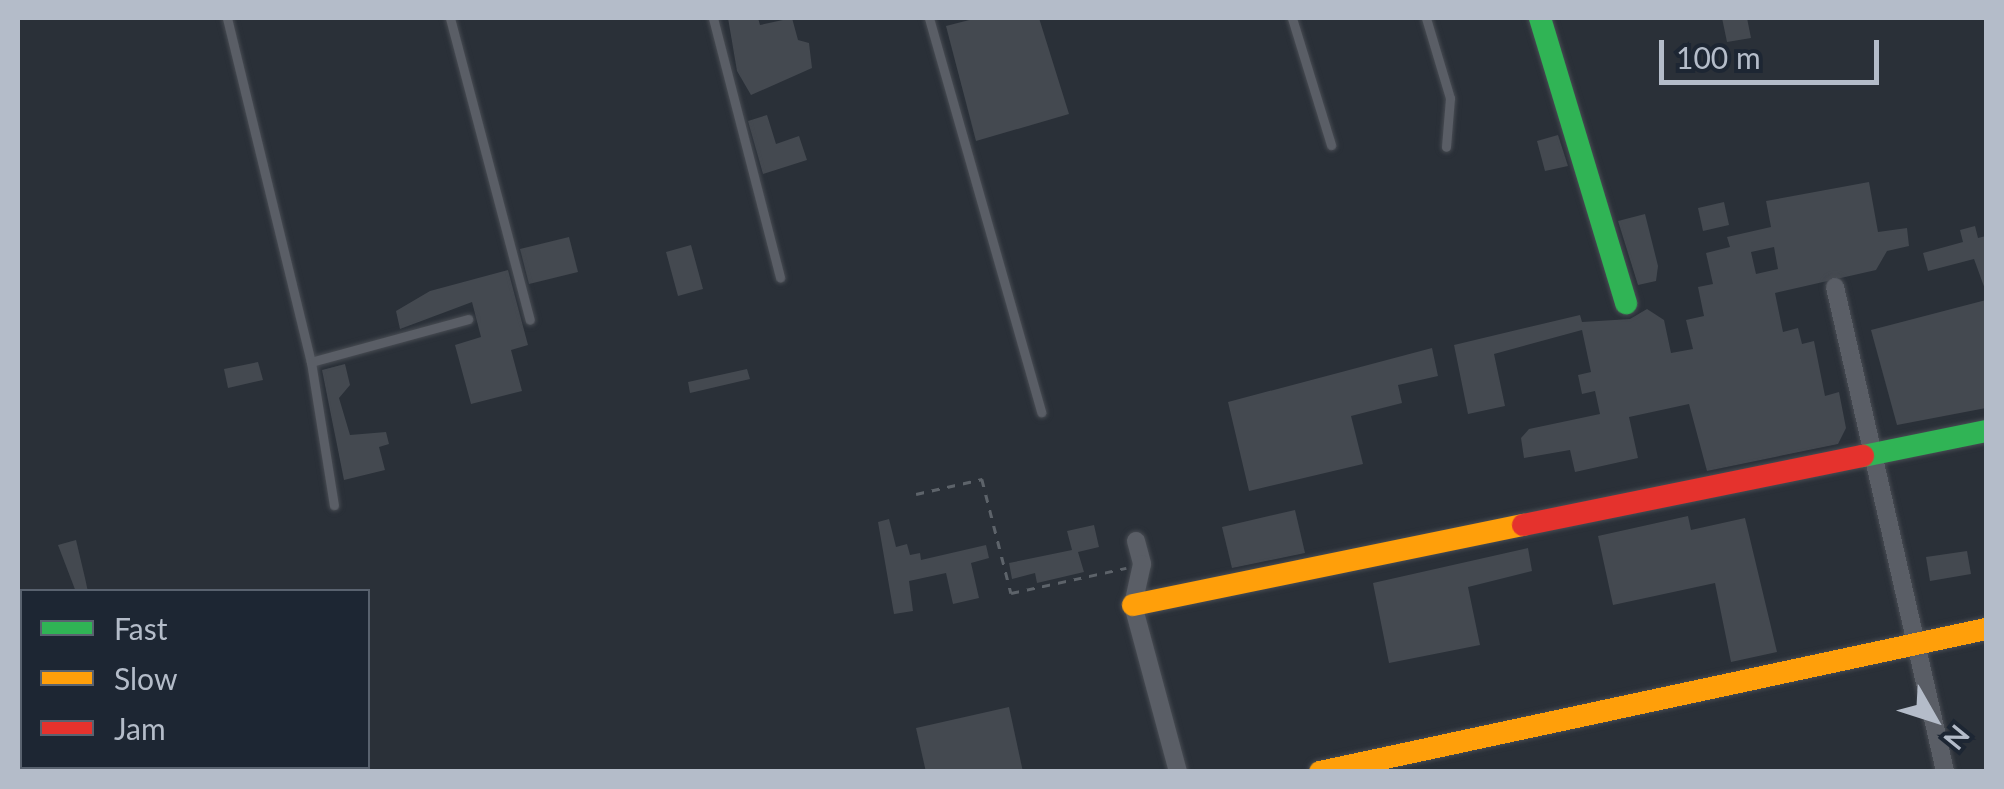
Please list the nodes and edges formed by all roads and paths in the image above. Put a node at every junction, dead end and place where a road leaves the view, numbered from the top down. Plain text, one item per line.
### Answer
1 (227, 18) edge
2 (450, 18) edge
3 (713, 18) edge
4 (930, 18) edge
5 (1292, 18) edge
6 (1426, 18) edge
7 (1540, 18) edge
8 (1331, 144) dead end
9 (1446, 148) dead end
10 (780, 277) dead end
11 (1835, 287) dead end
12 (1626, 303) dead end
13 (468, 319) dead end
14 (530, 320) dead end
15 (311, 362) junction
16 (1041, 412) dead end
17 (1986, 431) edge
18 (1874, 454) junction
19 (916, 494) dead end
20 (334, 505) dead end
21 (1136, 540) dead end
22 (1142, 564) junction
23 (1133, 605) junction
24 (1986, 628) edge
25 (1916, 643) junction
26 (1178, 772) edge
27 (1320, 772) edge
28 (1945, 772) edge

1 - 15 lane
2 - 14 lane
3 - 10 lane
4 - 16 lane
5 - 8 lane
6 - 9 lane
7 - 12 street
11 - 18 street
13 - 15 lane
15 - 20 lane
17 - 18 street
18 - 23 street
18 - 25 street
19 - 22 path
21 - 22 street
22 - 23 street
23 - 26 street
24 - 25 street
25 - 27 street
25 - 28 street

